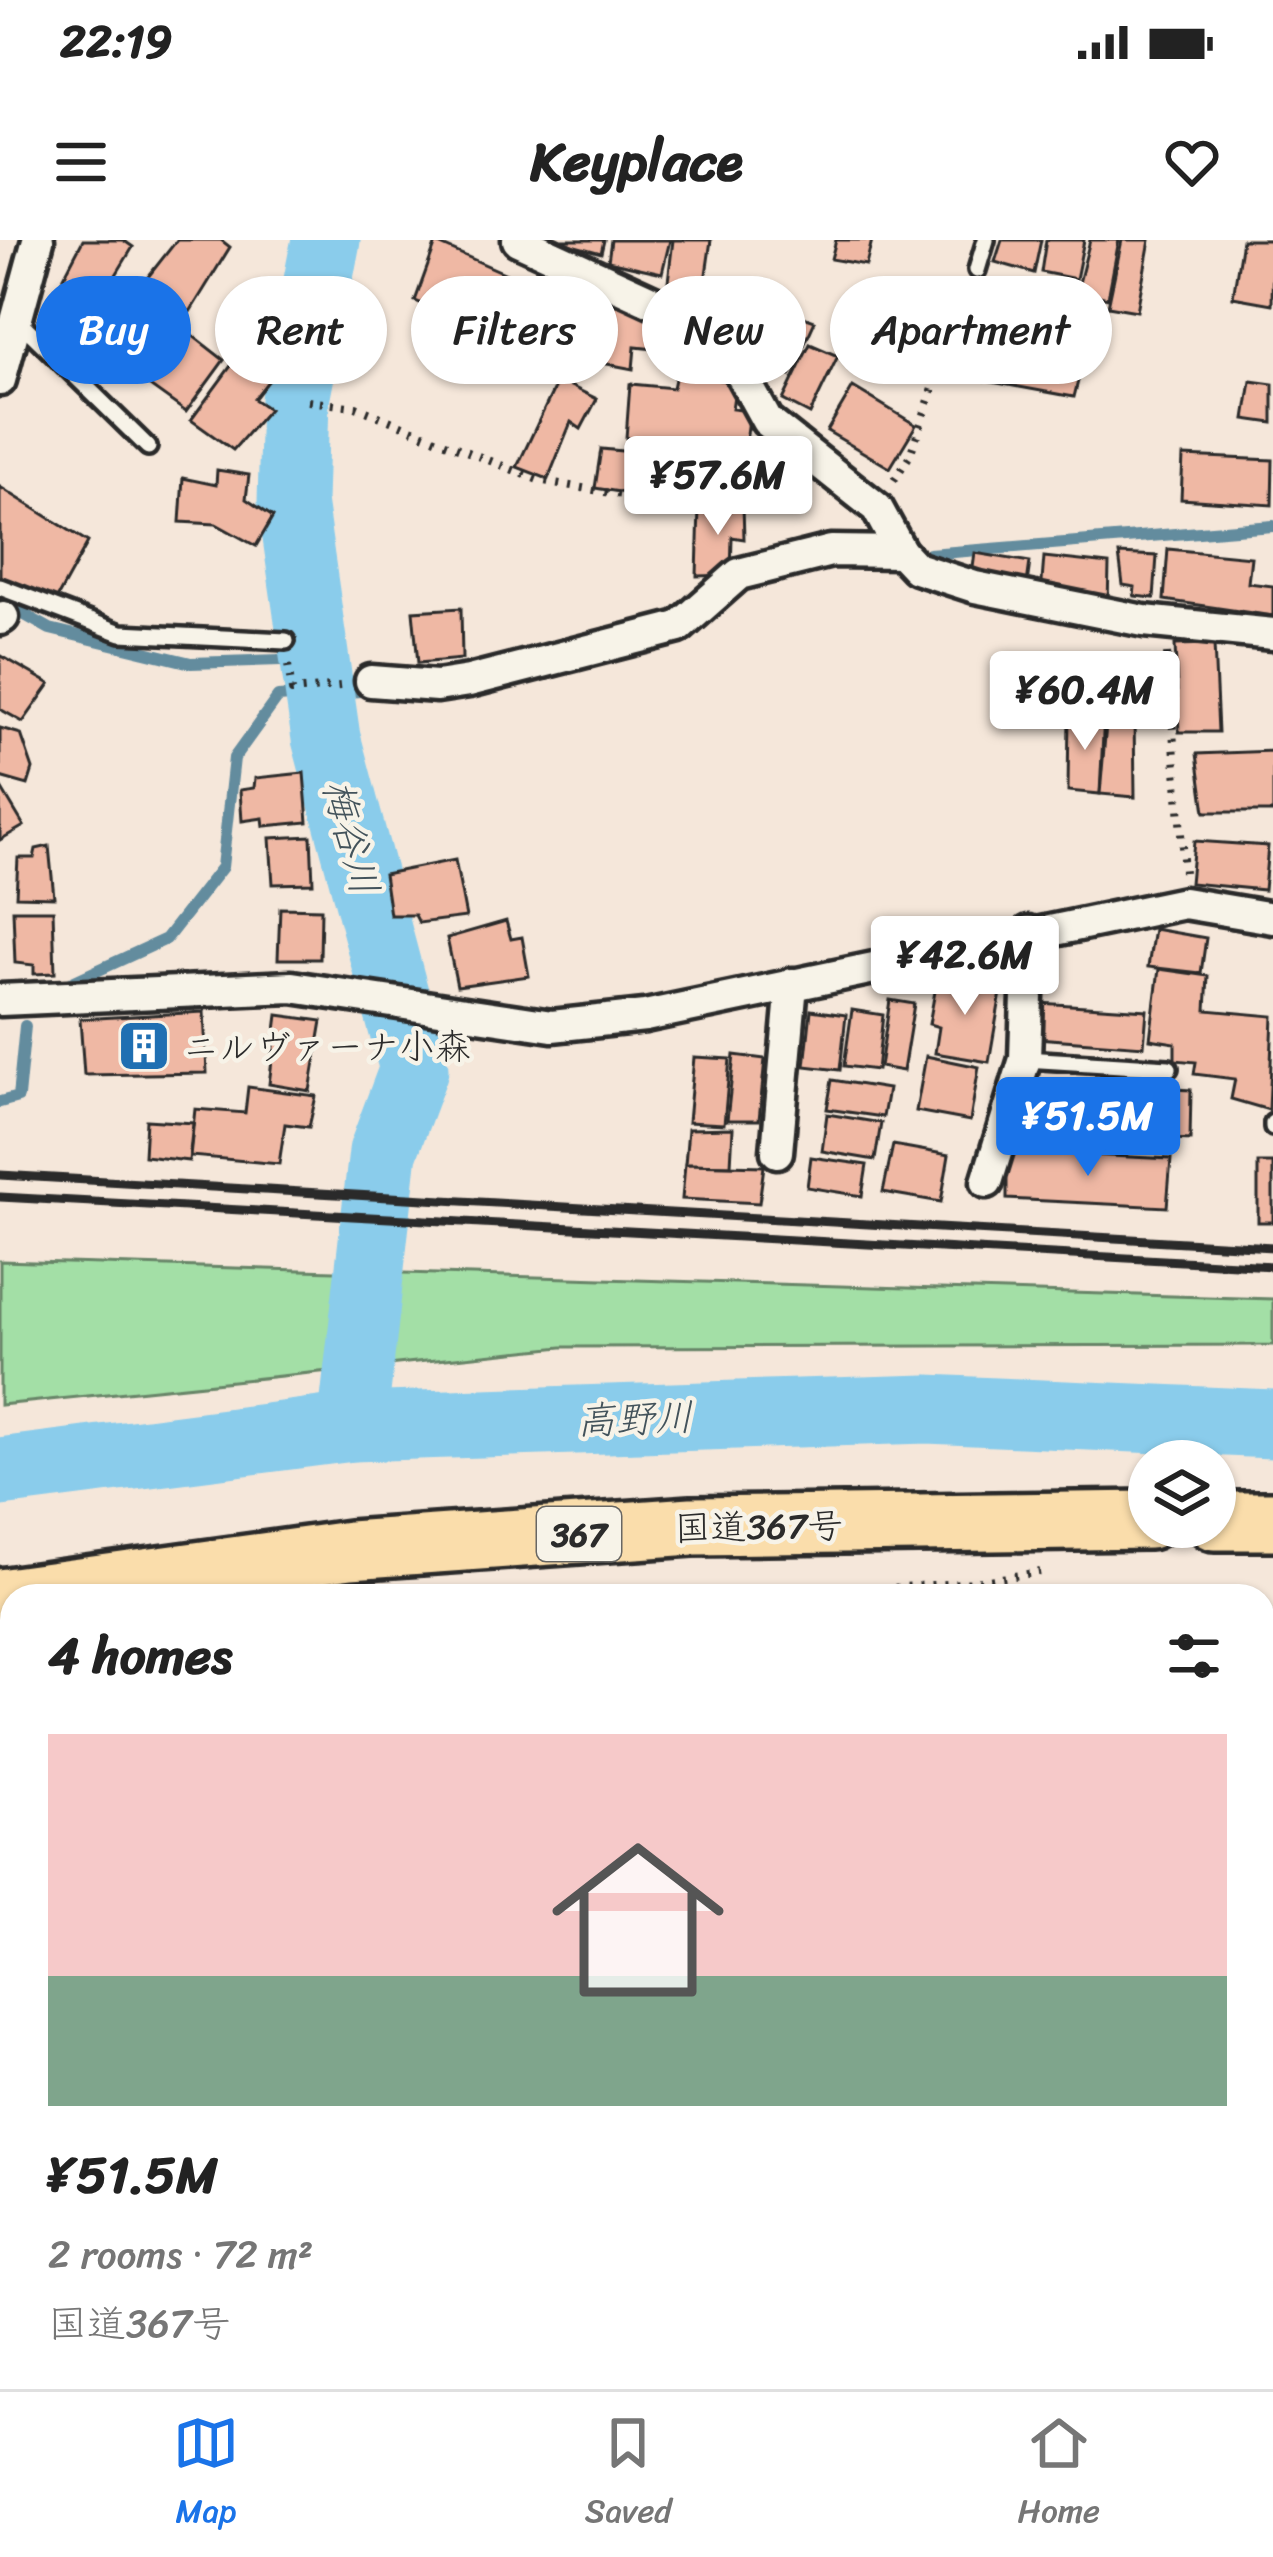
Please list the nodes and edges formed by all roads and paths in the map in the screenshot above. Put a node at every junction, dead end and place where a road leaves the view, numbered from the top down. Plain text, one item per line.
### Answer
1 (38, 240) edge
2 (518, 240) edge
3 (986, 240) edge
4 (977, 270) joint
5 (19, 321) junction
6 (0, 380) edge
7 (308, 401) dead end
8 (148, 447) dead end
9 (877, 508) junction
10 (901, 553) junction
11 (7, 605) edge
12 (1164, 623) junction
13 (1273, 634) edge
14 (286, 641) dead end
15 (288, 672) dead end
16 (371, 681) dead end
17 (327, 688) dead end
18 (1184, 903) junction
19 (1273, 918) edge
20 (1029, 932) junction
21 (792, 984) junction
22 (0, 1000) edge
23 (1025, 1059) junction
24 (1169, 1068) dead end
25 (777, 1152) dead end
26 (987, 1182) dead end
27 (1128, 1520) edge
28 (1236, 1521) edge
29 (1273, 1521) edge
30 (1061, 1568) dead end
31 (310, 1576) edge
32 (197, 1584) edge
33 (946, 1584) edge

1 - 5 street
2 - 9 street
3 - 4 lane
4 - 9 path
5 - 6 street
5 - 8 lane
7 - 9 path
9 - 10 street
10 - 12 street
10 - 16 street
11 - 14 lane
12 - 13 street
12 - 18 path
15 - 17 path
18 - 19 street
18 - 20 street
20 - 21 street
20 - 23 street
21 - 22 street
21 - 25 street
23 - 24 lane
23 - 26 street
27 - 31 highway, 国道367号 / 367
28 - 29 highway
30 - 33 path
31 - 32 highway, 国道367号 / 367

